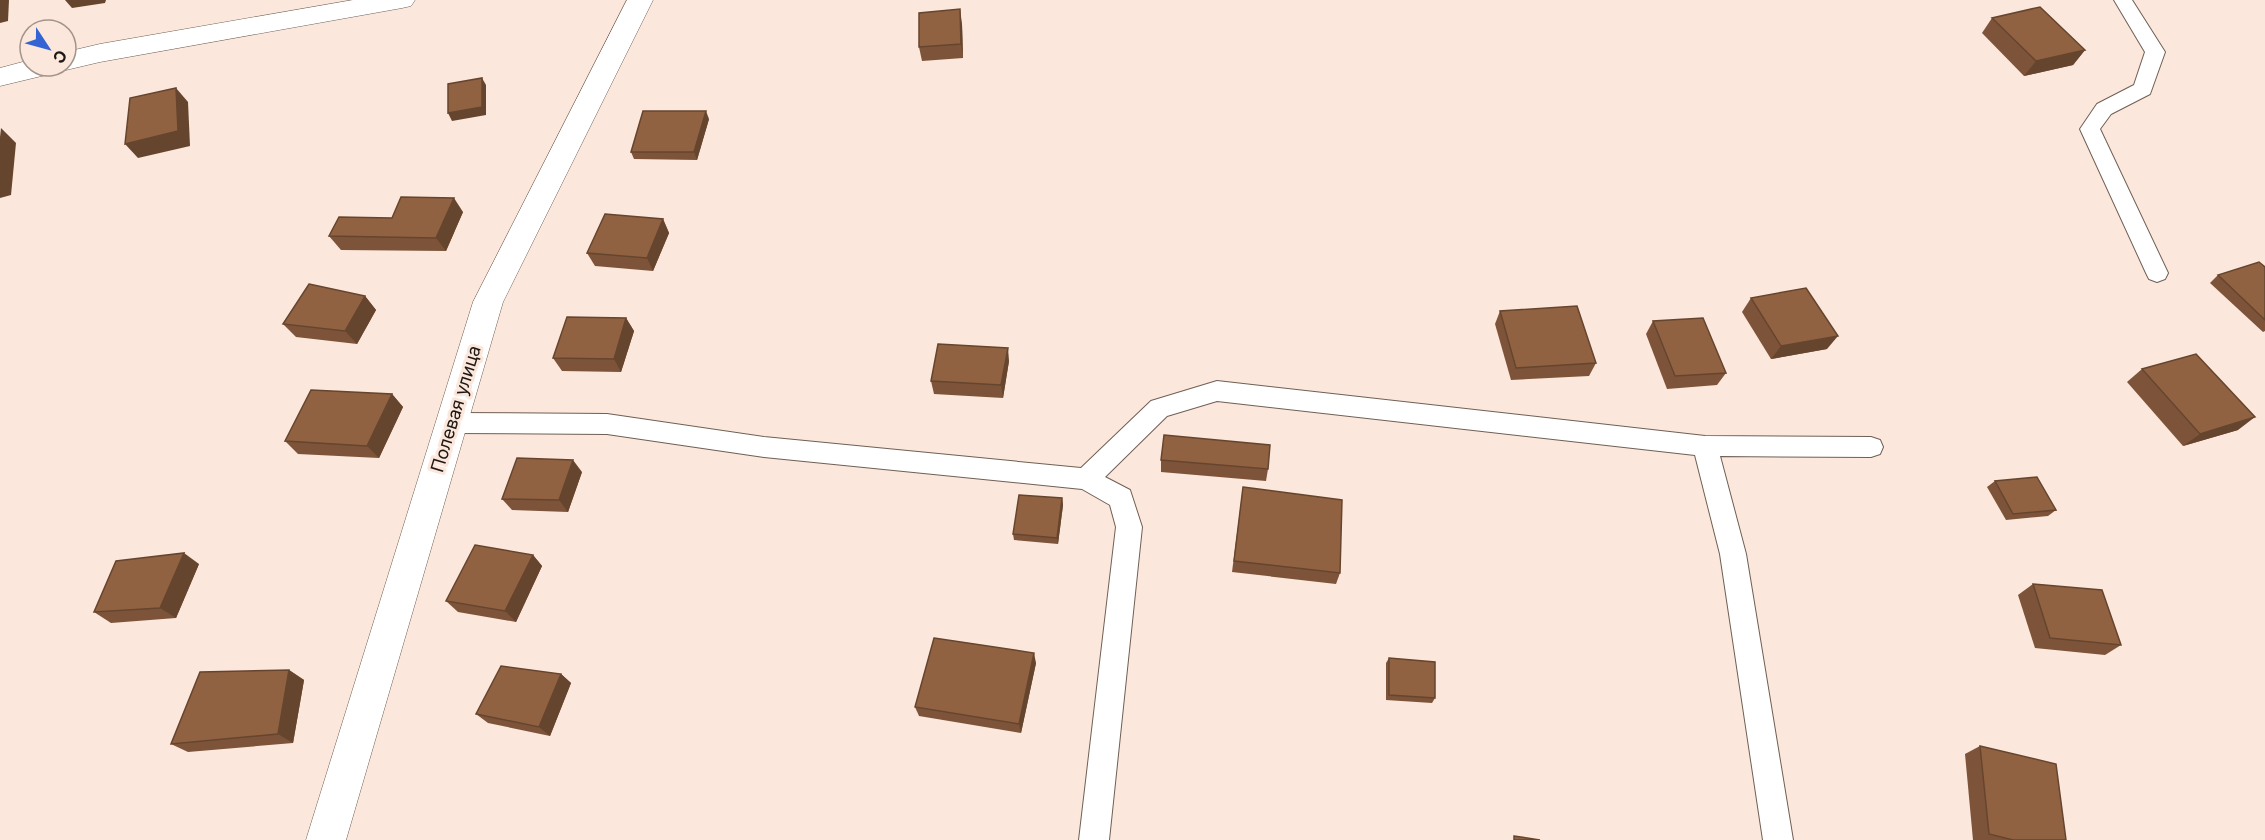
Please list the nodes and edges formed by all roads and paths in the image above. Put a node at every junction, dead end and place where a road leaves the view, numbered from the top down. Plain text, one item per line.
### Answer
1 (402, 0) edge
2 (640, 0) edge
3 (2123, 0) edge
4 (78, 58) edge
5 (18, 72) edge
6 (0, 76) edge
7 (2157, 273) dead end
8 (452, 423) junction
9 (1705, 446) junction
10 (1871, 447) dead end
11 (1086, 479) junction
12 (326, 840) edge
13 (1094, 840) edge
14 (1778, 840) edge

1 - 4 street
2 - 8 street, Полевая улица
3 - 7 lane
5 - 6 street
8 - 11 lane
8 - 12 street, Полевая улица
9 - 10 lane
9 - 11 lane
9 - 14 lane
11 - 13 lane

